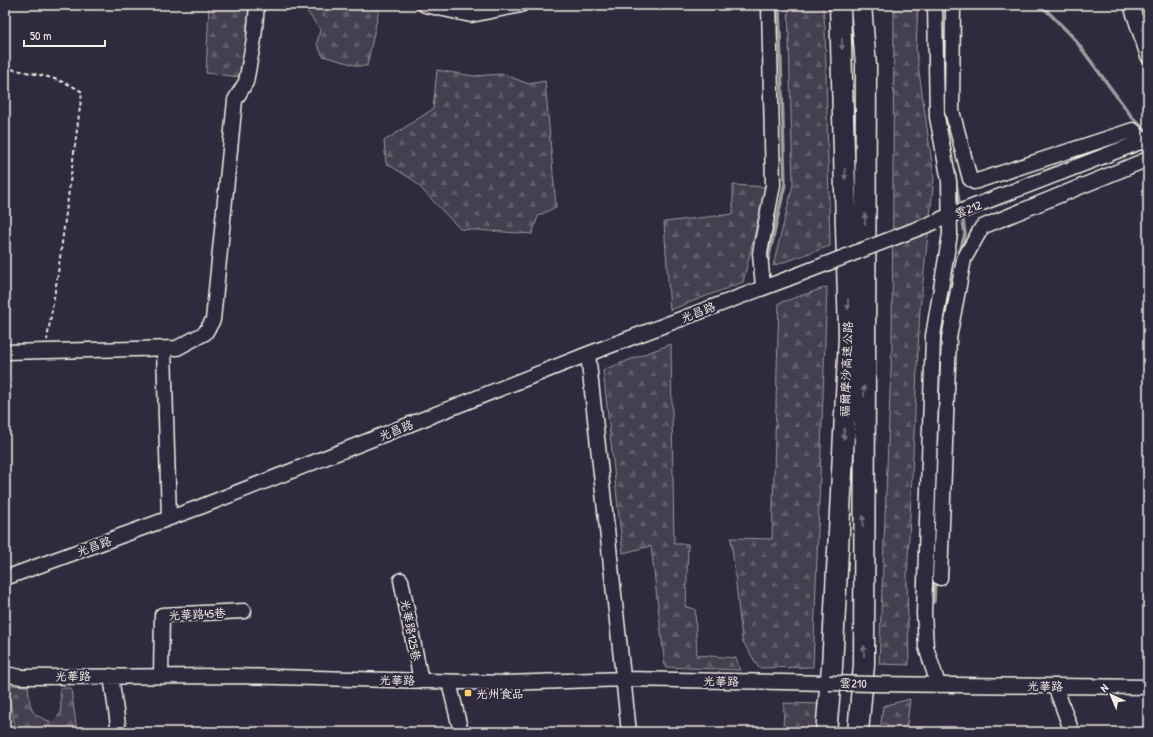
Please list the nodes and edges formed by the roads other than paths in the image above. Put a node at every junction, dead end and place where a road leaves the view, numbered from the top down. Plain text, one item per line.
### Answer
1 (257, 5) edge
2 (426, 5) edge
3 (521, 5) edge
4 (769, 5) edge
5 (840, 5) edge
6 (861, 5) edge
7 (936, 5) edge
8 (953, 5) edge
9 (1131, 5) edge
10 (1148, 56) edge
11 (1147, 141) edge
12 (1148, 159) edge
13 (950, 216) junction
14 (787, 279) joint
15 (763, 287) junction
16 (933, 336) junction
17 (949, 338) junction
18 (164, 349) junction
19 (5, 352) edge
20 (588, 354) junction
21 (169, 518) junction
22 (5, 578) edge
23 (940, 578) dead end
24 (400, 580) dead end
25 (244, 611) dead end
26 (5, 674) edge
27 (111, 676) junction
28 (162, 676) junction
29 (625, 679) junction
30 (421, 681) junction
31 (449, 682) junction
32 (789, 683) joint
33 (917, 684) joint
34 (938, 684) junction
35 (1055, 686) junction
36 (1148, 687) edge
37 (119, 732) edge
38 (461, 732) edge
39 (630, 732) edge
40 (826, 732) edge
41 (858, 732) edge
42 (1072, 732) edge

1 - 18 street
2 - 3 street
4 - 15 street
5 -> 40 highway, 福爾摩沙高速公路
41 -> 6 highway, 福爾摩沙高速公路
7 - 13 street
8 - 11 street
9 - 10 street
11 - 13 street, 雲212 / 雲212
12 - 17 street
13 - 14 street, 雲212 / 雲212, bridge
13 - 16 street
14 - 15 street, 光昌路 / 雲212
15 - 20 street, 光昌路 / 雲212
16 - 17 street
16 - 34 street
17 - 23 street
18 - 19 street
18 - 21 street
20 - 21 street, 光昌路 / 雲212
20 - 29 street
21 - 22 street, 光昌路 / 雲212
24 - 30 street, 光華路125巷
25 - 28 street, 光華路45巷
26 - 27 street, 光華路 / 雲210
27 - 28 street, 光華路 / 雲210
27 - 37 street
28 - 30 street, 光華路 / 雲210
29 - 31 street, 光華路 / 雲210
29 - 32 street, 光華路 / 雲210
29 - 39 street
30 - 31 street, 光華路 / 雲210
31 - 38 street
32 - 33 street, 雲210 / 雲210, bridge
33 - 34 street, 光華路 / 雲210
34 - 35 street, 光華路 / 雲210
35 - 36 street, 光華路 / 雲210
35 - 42 street

